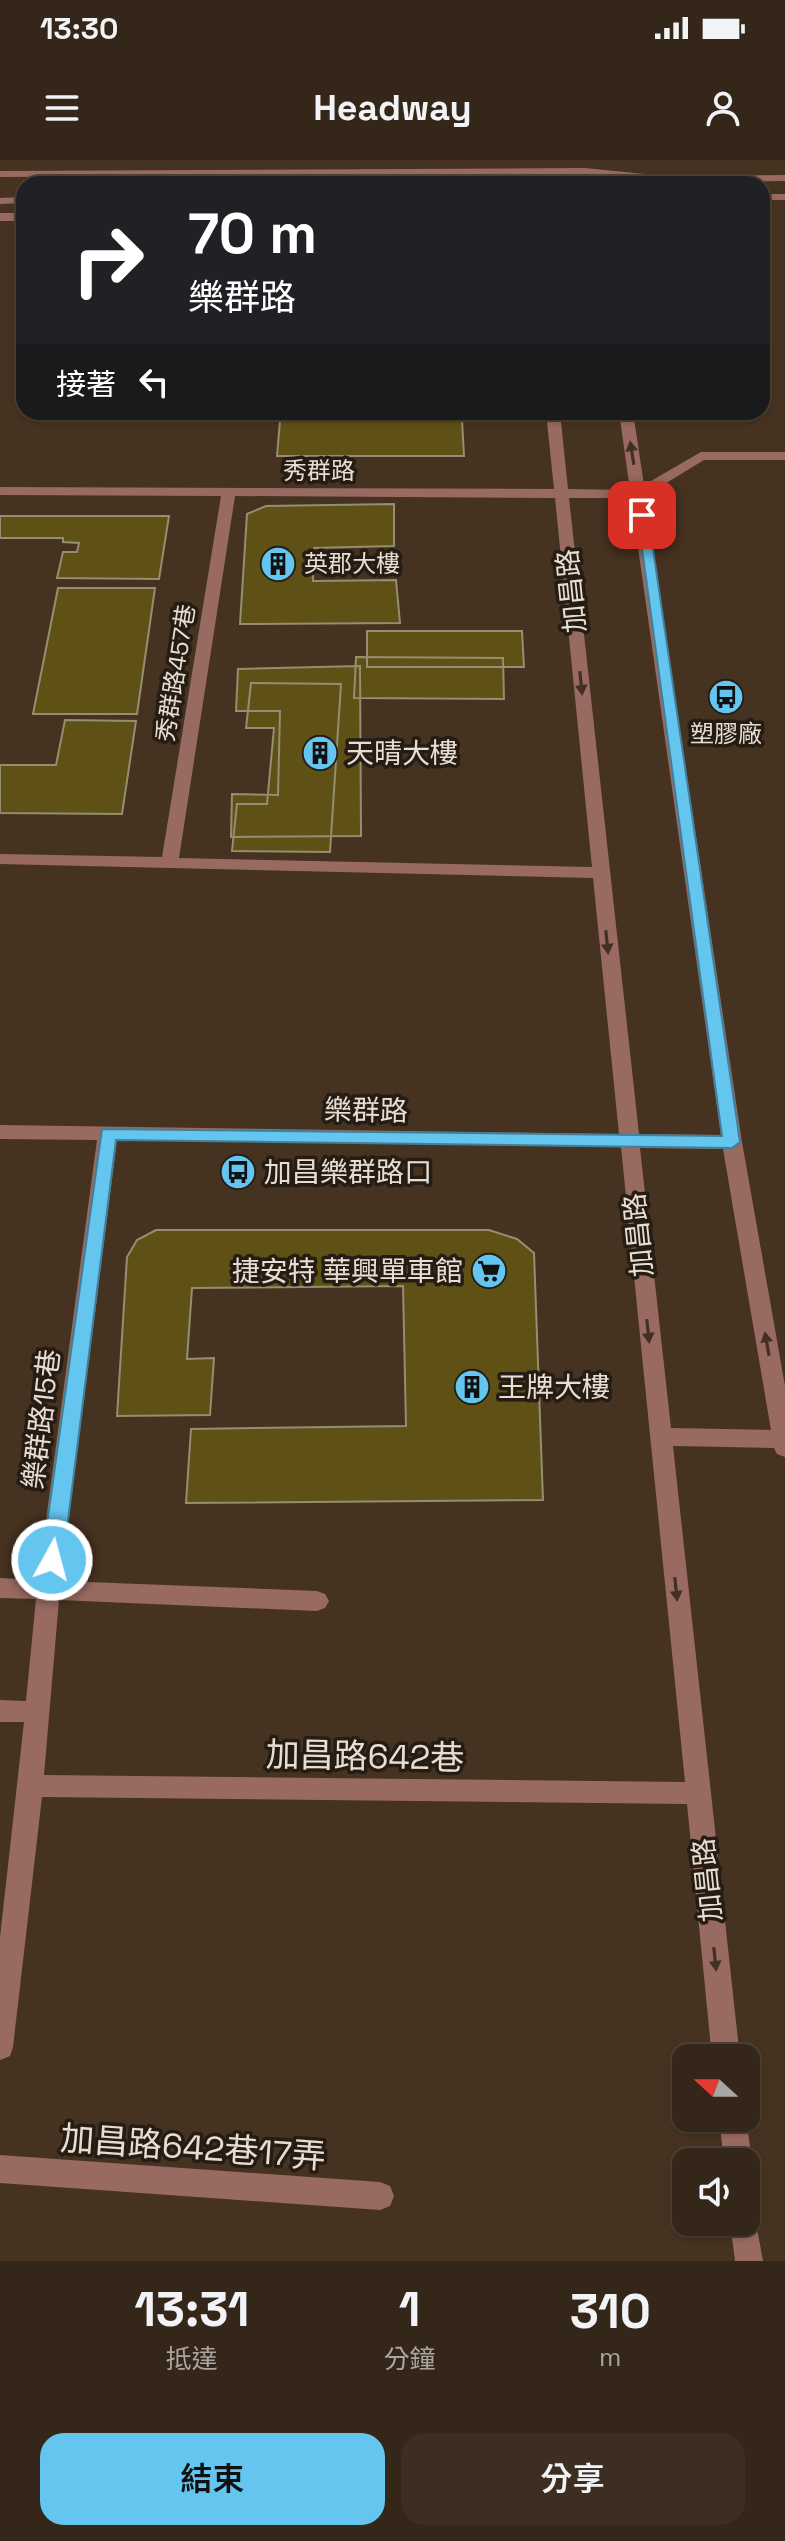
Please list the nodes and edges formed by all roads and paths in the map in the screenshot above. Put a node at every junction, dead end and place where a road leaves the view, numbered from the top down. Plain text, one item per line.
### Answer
1 (0, 174) edge
2 (526, 174) edge
3 (586, 174) edge
4 (494, 176) edge
5 (616, 176) edge
6 (554, 420) edge
7 (627, 420) edge
8 (785, 456) edge
9 (0, 491) edge
10 (229, 492) junction
11 (562, 494) junction
12 (639, 494) junction
13 (0, 859) edge
14 (170, 861) junction
15 (599, 873) junction
16 (0, 1132) edge
17 (108, 1133) junction
18 (628, 1142) junction
19 (732, 1142) junction
20 (660, 1437) junction
21 (784, 1442) edge
22 (0, 1588) edge
23 (48, 1590) junction
24 (317, 1601) dead end
25 (0, 1711) edge
26 (39, 1712) junction
27 (31, 1786) junction
28 (697, 1793) junction
29 (724, 2044) edge
30 (0, 2047) edge
31 (0, 2169) edge
32 (380, 2196) dead end
33 (746, 2236) edge
34 (749, 2261) edge

1 - 2 street
2 - 3 street
2 - 4 street
3 - 5 street
6 - 11 street, 加昌路
12 -> 7 street
8 - 12 street
9 - 10 street, 秀群路
10 - 11 street, 秀群路
10 - 14 street, 秀群路457巷
11 - 12 street, 秀群路
11 -> 15 street, 加昌路
12 - 19 street
13 - 14 street
14 - 15 street
15 -> 18 street, 加昌路
16 - 17 street, 樂群路
17 - 18 street, 樂群路
17 - 23 street, 樂群路15巷
18 - 19 street, 樂群路
18 -> 20 street, 加昌路
21 -> 19 street
20 - 21 street
20 -> 28 street, 加昌路
22 - 23 street
23 - 24 street
23 - 26 street, 樂群路15巷
25 - 26 street
26 - 27 street, 樂群路15巷
27 - 28 street, 加昌路642巷
27 - 30 street, 樂群路15巷
28 -> 29 street, 加昌路
31 - 32 street, 加昌路642巷17弄
33 - 34 street

